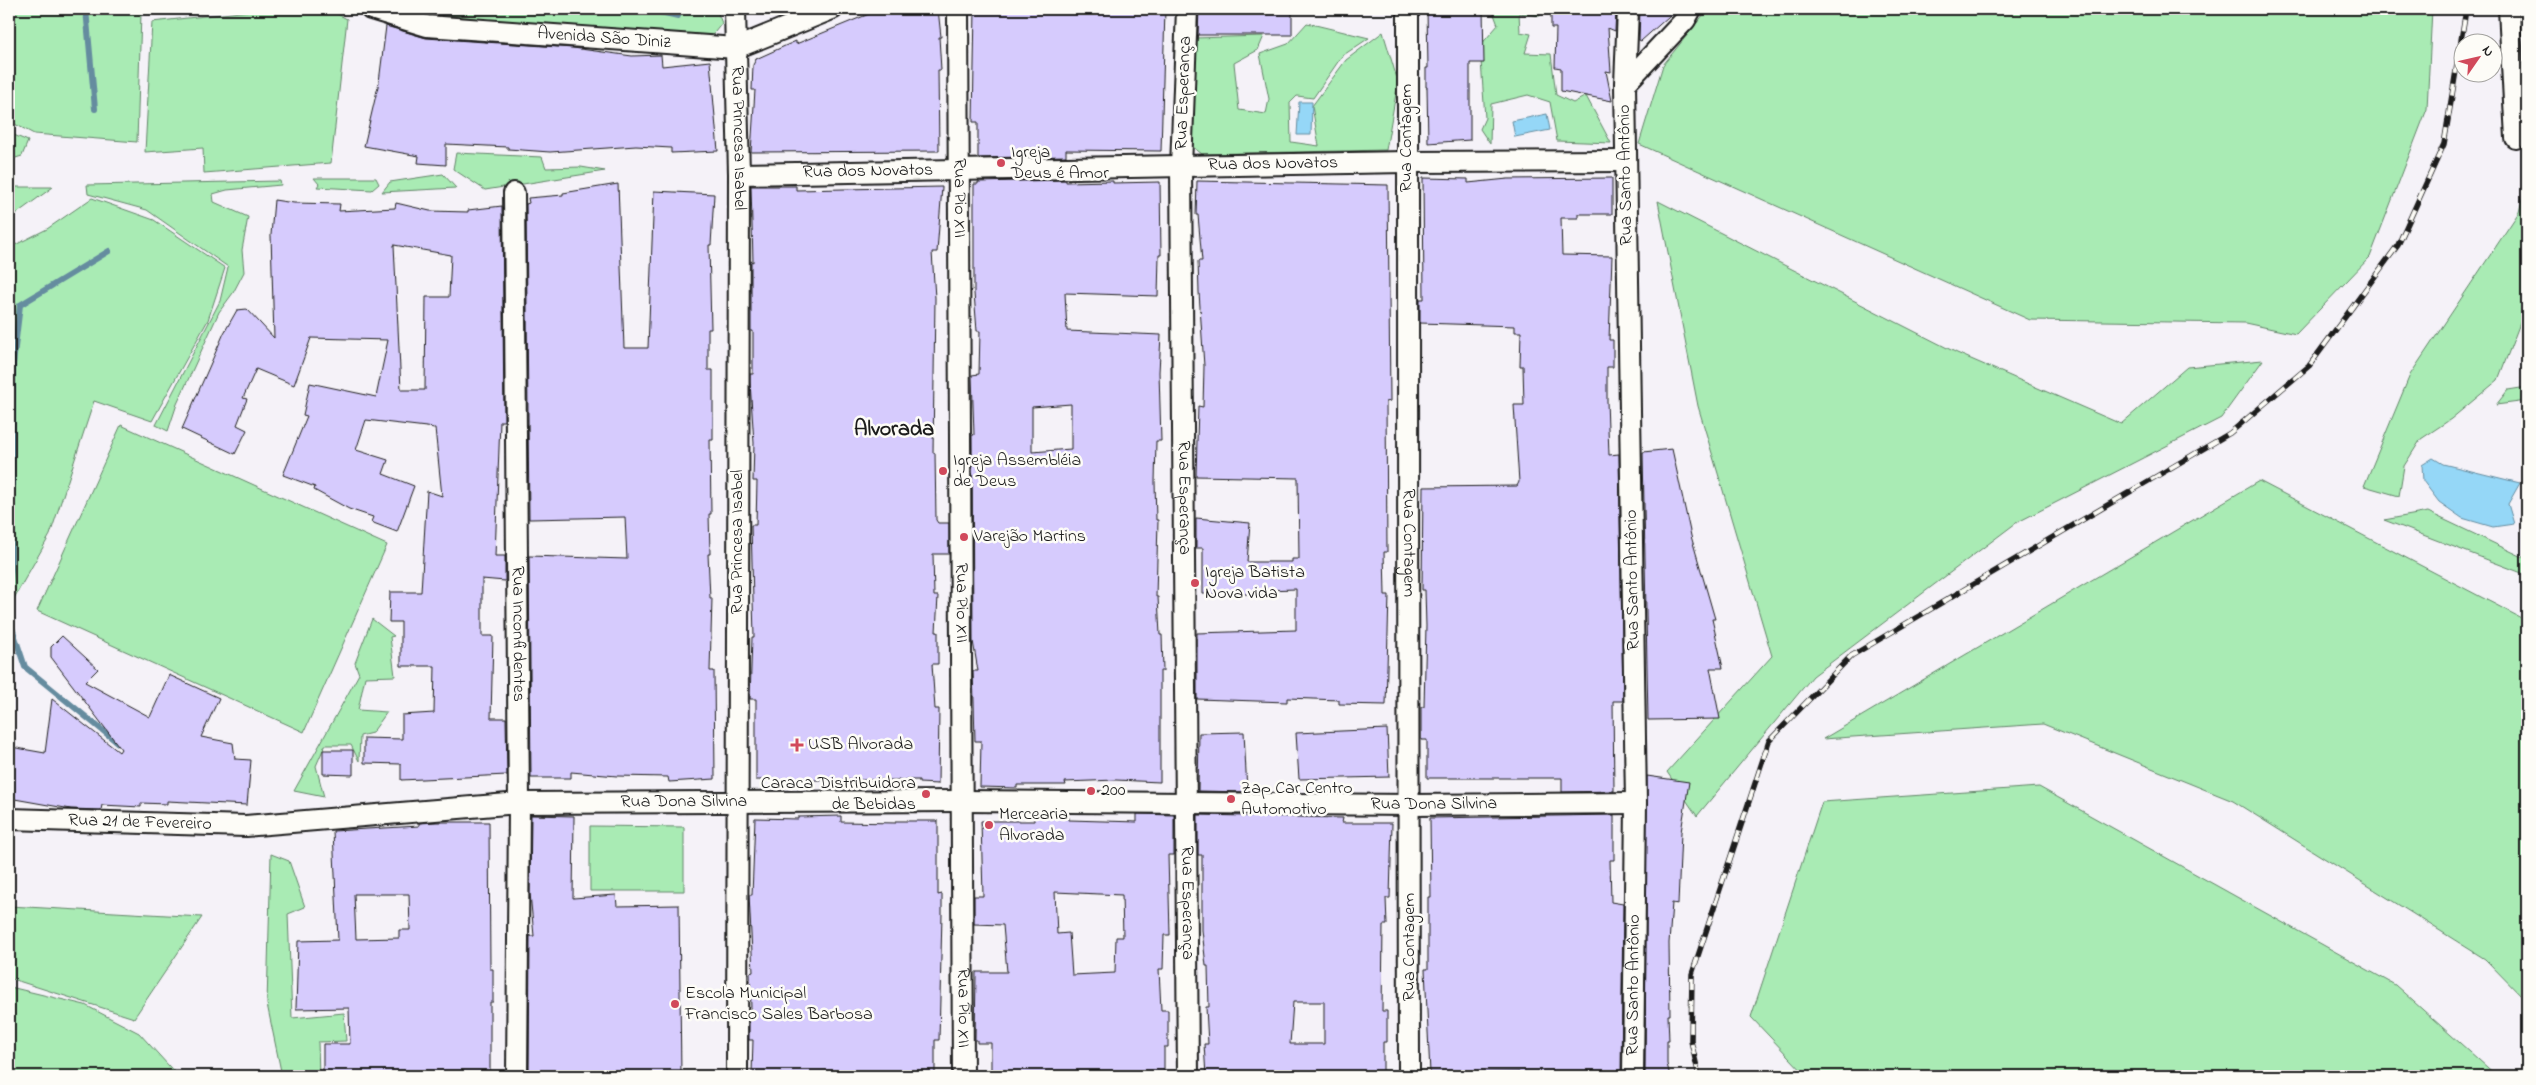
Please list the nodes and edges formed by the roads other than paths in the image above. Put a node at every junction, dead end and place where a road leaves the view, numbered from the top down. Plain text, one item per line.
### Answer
1 (371, 9) edge
2 (735, 9) edge
3 (832, 9) edge
4 (958, 9) edge
5 (1187, 9) edge
6 (1408, 9) edge
7 (1628, 9) edge
8 (1691, 9) edge
9 (2509, 9) edge
10 (736, 48) junction
11 (1625, 84) junction
12 (2516, 138) dead end
13 (1626, 161) junction
14 (1406, 162) junction
15 (1181, 167) junction
16 (960, 172) junction
17 (739, 174) junction
18 (514, 193) dead end
19 (962, 801) junction
20 (737, 802) junction
21 (519, 803) junction
22 (1187, 803) junction
23 (1636, 803) junction
24 (1411, 805) junction
25 (9, 820) edge
26 (272, 824) joint
27 (517, 1076) edge
28 (736, 1076) edge
29 (963, 1076) edge
30 (1188, 1076) edge
31 (1409, 1076) edge
32 (1633, 1076) edge

1 - 10 street, Avenida São Diniz
2 - 10 street, Rua Princesa Isabel
3 - 10 street, Avenida São Diniz
4 - 16 street, Rua Pio XII
5 - 15 street, Rua Esperança
6 - 14 street, Rua Contagem
7 - 11 street, Rua Santo Antônio
8 - 11 street, Rua Santo Antônio
9 - 12 street
10 - 17 street, Rua Princesa Isabel
11 - 13 street, Rua Santo Antônio
13 - 14 street, Rua dos Novatos
13 - 23 street, Rua Santo Antônio
14 - 15 street, Rua dos Novatos
14 - 24 street, Rua Contagem
15 - 16 street, Rua dos Novatos
15 - 22 street, Rua Esperança
16 - 17 street, Rua dos Novatos
16 - 19 street, Rua Pio XII
17 - 20 street, Rua Princesa Isabel
18 - 21 street, Rua Inconfidentes
19 - 20 street, Rua Dona Silvina
19 - 22 street, Rua Dona Silvina
19 - 29 street, Rua Pio XII
20 - 21 street, Rua Dona Silvina
20 - 28 street, Rua Princesa Isabel
21 - 26 street, Rua Dona Silvina
21 - 27 street, Rua Inconfidentes
22 - 24 street, Rua Dona Silvina
22 - 30 street, Rua Esperança
23 - 24 street, Rua Dona Silvina
23 - 32 street, Rua Santo Antônio
24 - 31 street, Rua Contagem
25 - 26 street, Rua 21 de Fevereiro

